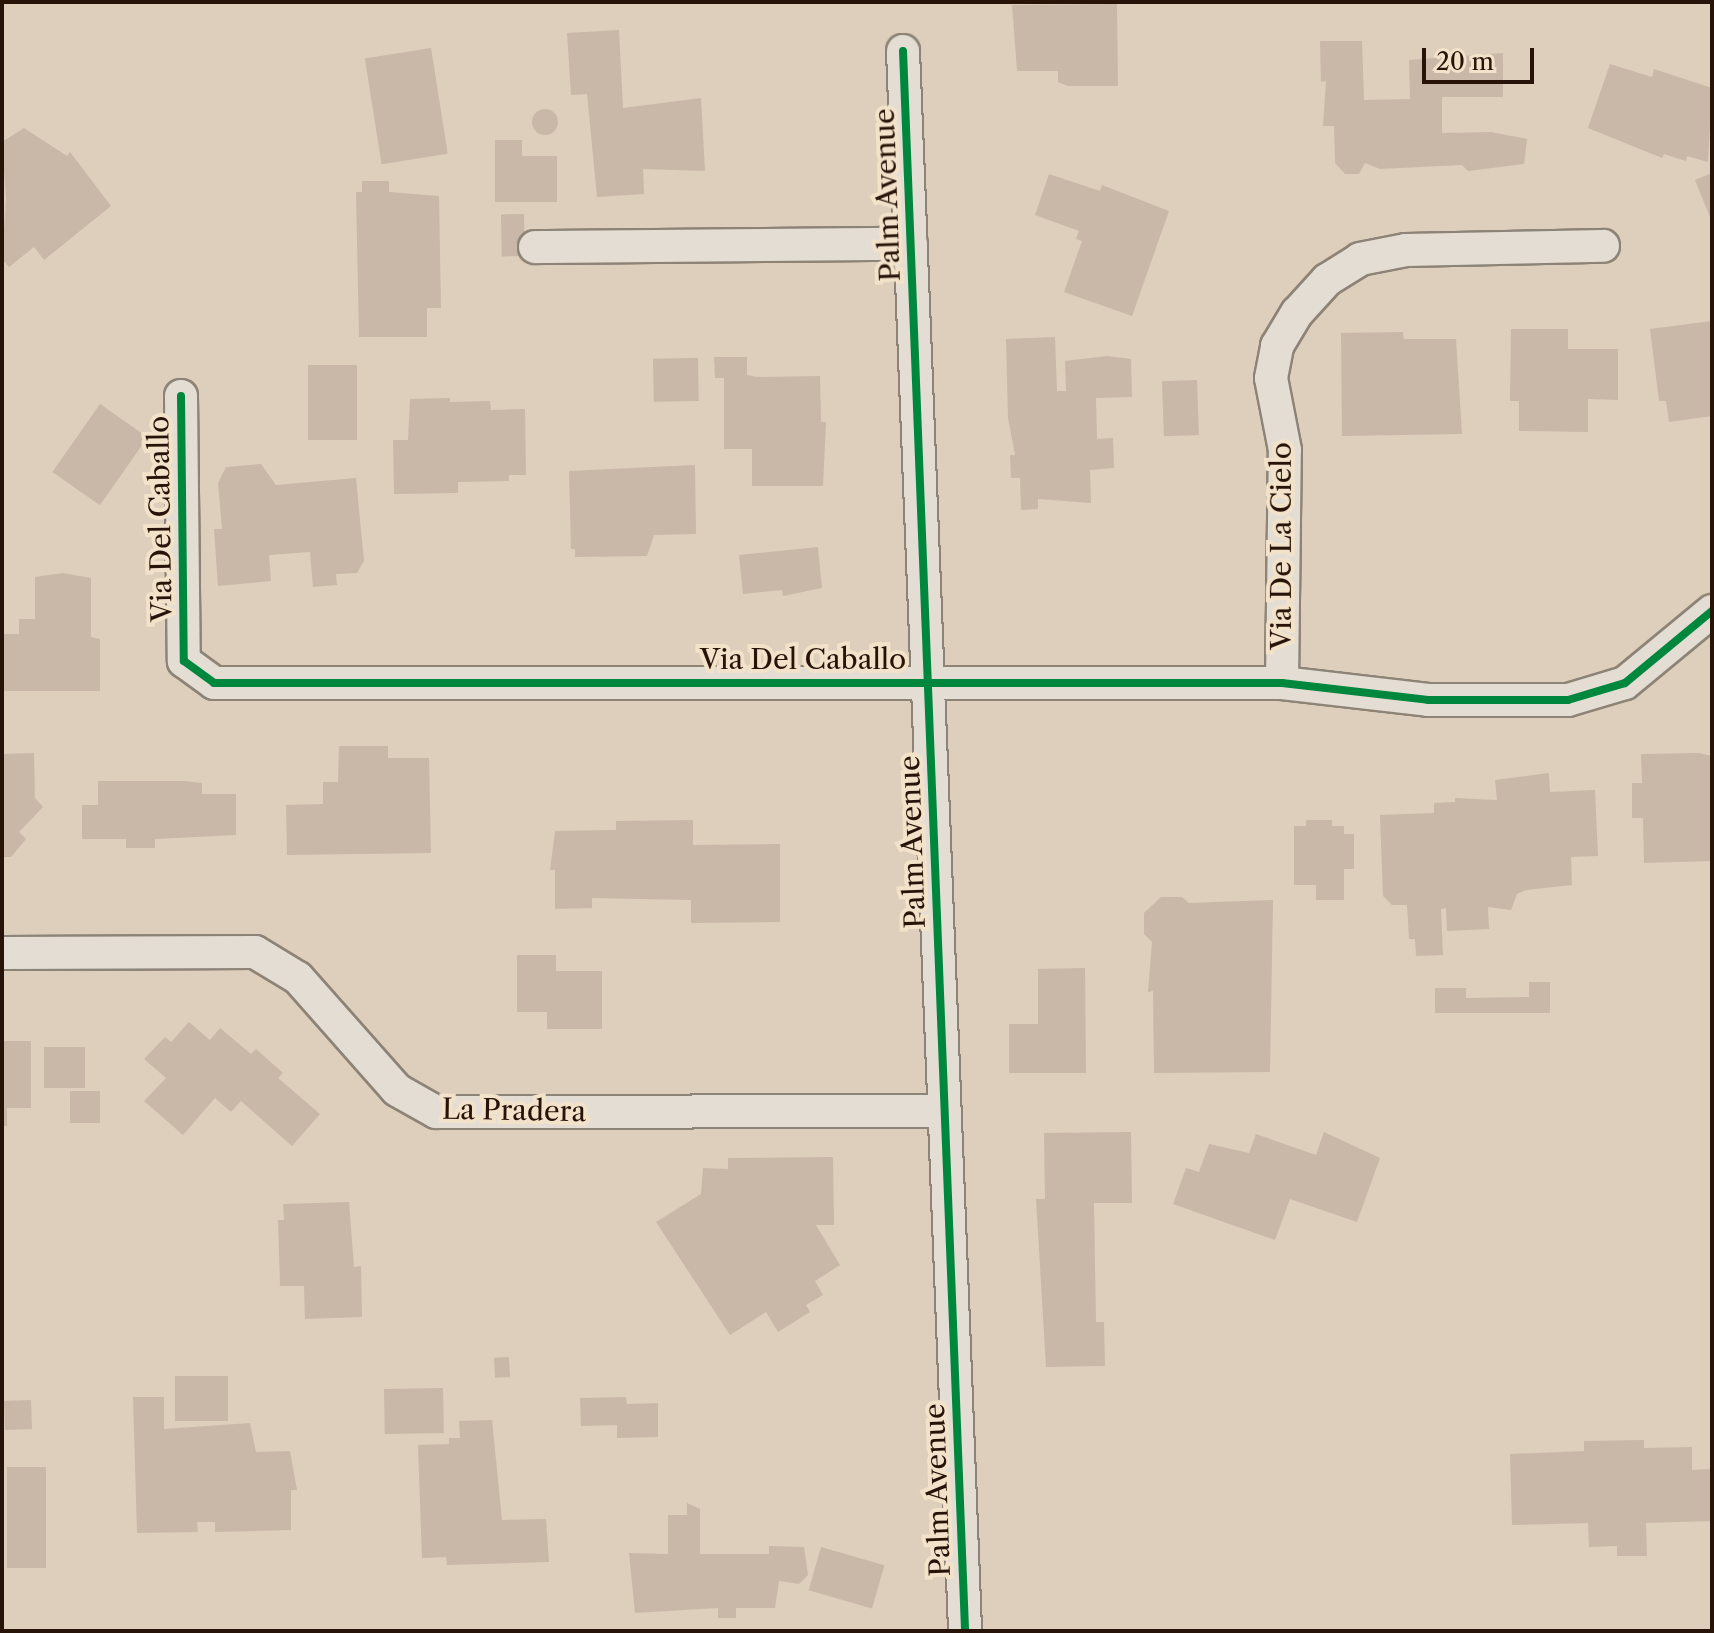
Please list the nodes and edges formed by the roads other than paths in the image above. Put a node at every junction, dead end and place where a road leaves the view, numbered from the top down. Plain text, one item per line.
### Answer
1 (903, 51) dead end
2 (911, 244) junction
3 (1603, 246) dead end
4 (535, 247) dead end
5 (181, 396) dead end
6 (1712, 611) edge
7 (928, 681) junction
8 (1282, 683) junction
9 (2, 953) edge
10 (944, 1111) junction
11 (965, 1631) edge

1 - 2 street, Palm Avenue
2 - 4 street
2 - 7 street, Palm Avenue
3 - 8 street, Via De La Cielo
5 - 7 street, Via Del Caballo
6 - 8 street, Via Del Caballo
7 - 8 street, Via Del Caballo
7 - 10 street, Palm Avenue
9 - 10 street, La Pradera
10 - 11 street, Palm Avenue

